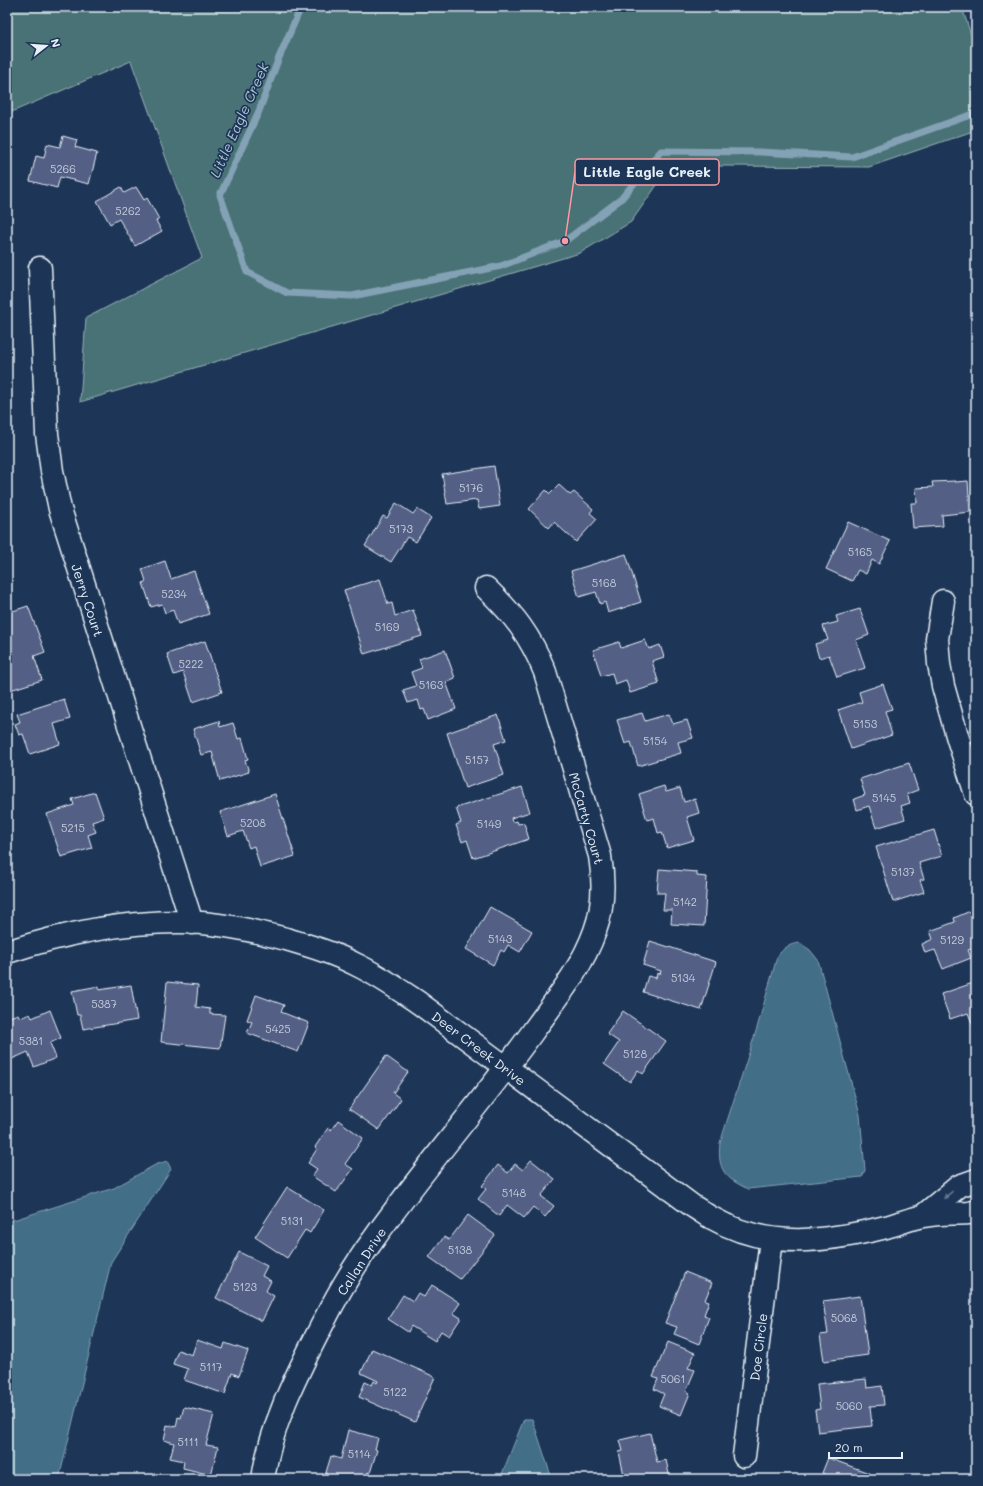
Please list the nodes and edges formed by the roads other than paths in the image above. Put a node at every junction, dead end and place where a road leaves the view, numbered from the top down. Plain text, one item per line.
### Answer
1 (40, 268) dead end
2 (486, 588) dead end
3 (942, 601) dead end
4 (976, 794) edge
5 (192, 923) junction
6 (7, 952) edge
7 (507, 1068) junction
8 (976, 1180) edge
9 (976, 1211) edge
10 (924, 1215) junction
11 (771, 1239) junction
12 (744, 1456) dead end
13 (263, 1479) edge

1 - 5 street, Jerry Court
2 - 7 street, McCarty Court
3 - 4 street
5 - 6 street, Deer Creek Drive
5 - 7 street, Deer Creek Drive
7 - 11 street, Deer Creek Drive
7 - 13 street, Callan Drive
8 -> 10 street, Deer Creek Drive
9 - 10 street, Deer Creek Drive
10 - 11 street, Deer Creek Drive
11 - 12 street, Doe Circle

